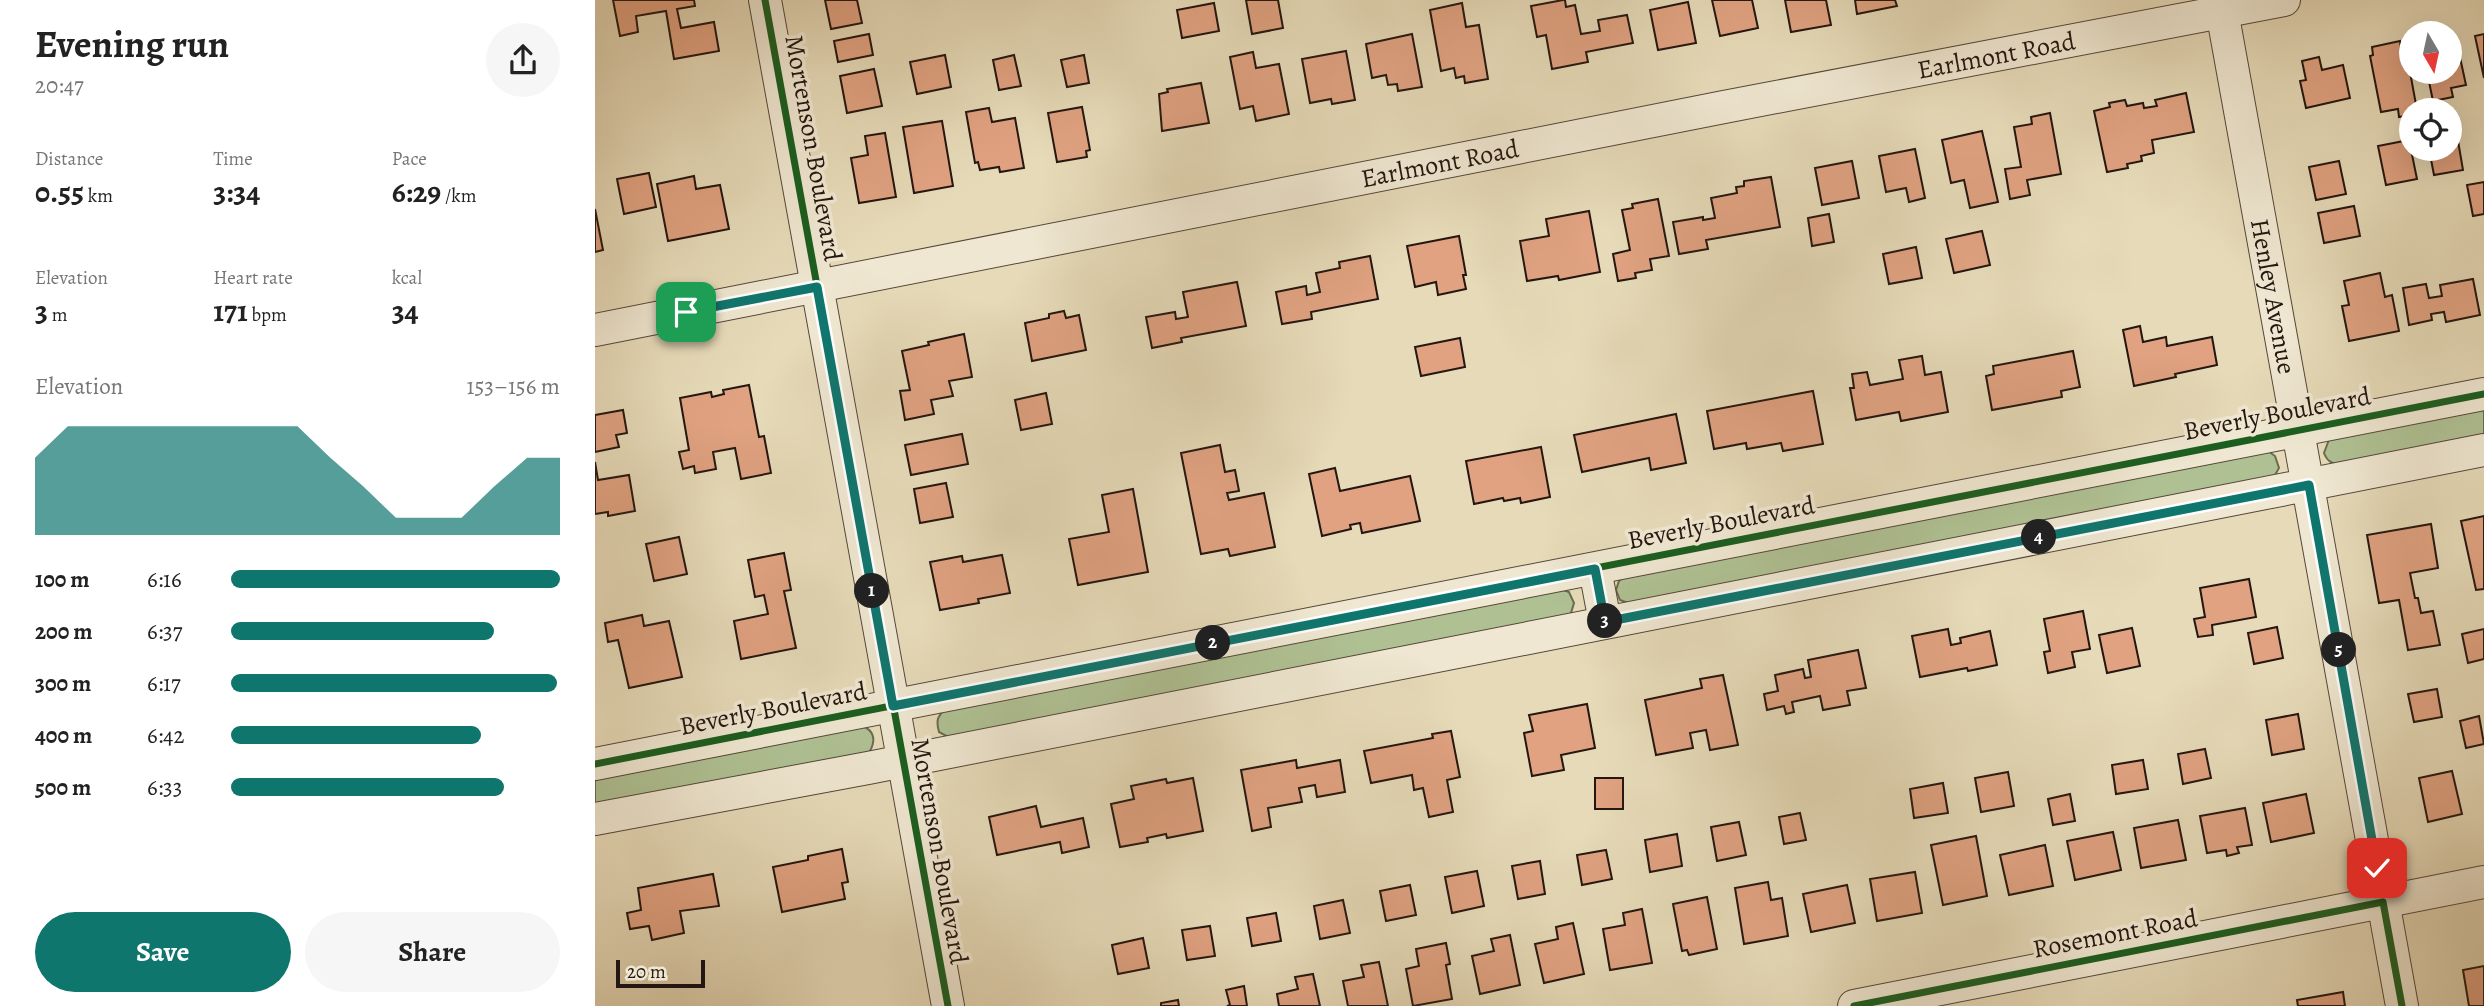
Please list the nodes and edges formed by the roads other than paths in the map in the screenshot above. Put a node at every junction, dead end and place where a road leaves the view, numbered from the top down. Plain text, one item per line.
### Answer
1 (765, 0) edge
2 (2284, 0) edge
3 (2221, 6) edge
4 (817, 287) junction
5 (595, 330) edge
6 (2484, 394) edge
7 (2298, 430) junction
8 (2484, 450) edge
9 (2309, 485) junction
10 (1595, 569) junction
11 (1605, 622) junction
12 (893, 706) junction
13 (903, 760) junction
14 (595, 764) edge
15 (595, 819) edge
16 (2484, 882) edge
17 (2383, 902) junction
18 (948, 1006) edge
19 (1854, 1006) edge
20 (2402, 1006) edge

1 - 4 street, Mortenson Boulevard
2 - 3 street, Earlmont Road
3 - 4 street, Earlmont Road
3 - 7 street, Henley Avenue
4 - 5 street, Earlmont Road
4 - 12 street, Mortenson Boulevard
6 - 7 street, Beverly Boulevard
7 - 9 street, Henley Avenue
7 - 10 street, Beverly Boulevard
8 - 9 street
9 - 11 street
9 - 17 street, Henley Avenue
10 - 11 street
10 - 12 street, Beverly Boulevard
11 - 13 street
12 - 13 street, Mortenson Boulevard
12 - 14 street, Beverly Boulevard
13 - 15 street
13 - 18 street, Mortenson Boulevard
16 - 17 street, Rosemont Road
17 - 19 street, Rosemont Road
17 - 20 street, Henley Avenue

